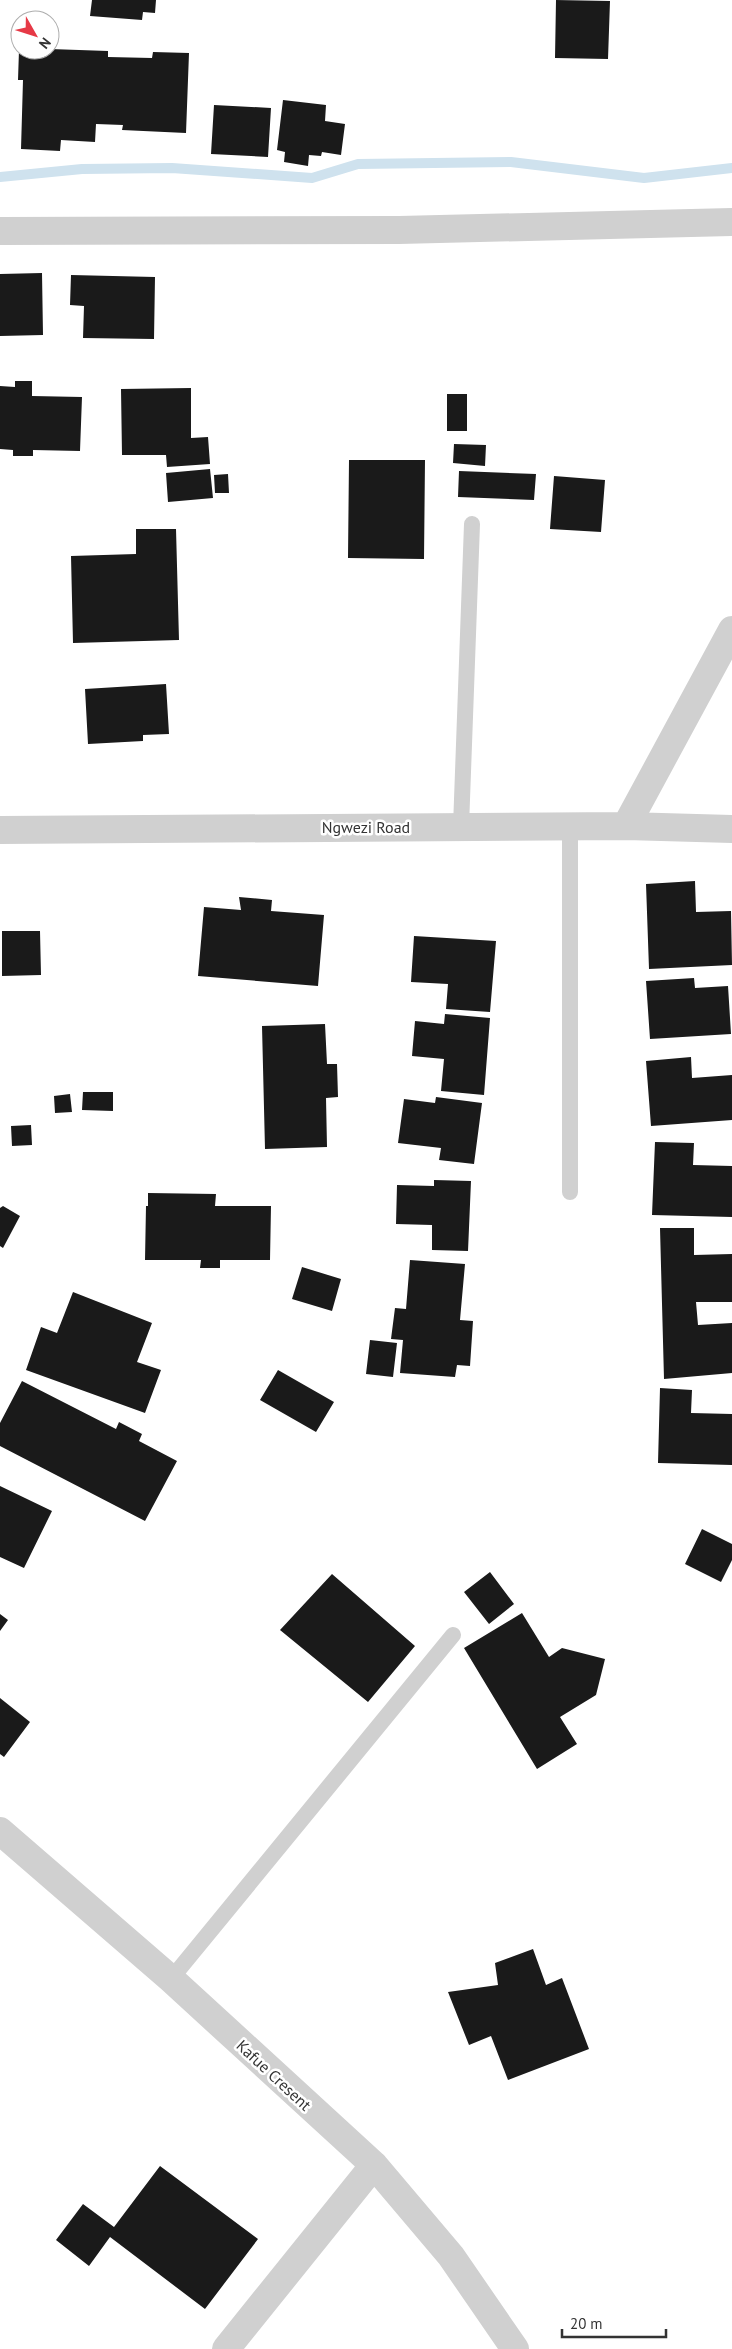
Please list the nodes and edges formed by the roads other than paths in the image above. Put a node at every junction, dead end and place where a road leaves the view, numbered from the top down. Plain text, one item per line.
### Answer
1 (732, 222) edge
2 (0, 231) edge
3 (472, 524) dead end
4 (732, 630) edge
5 (570, 826) junction
6 (626, 826) junction
7 (461, 827) junction
8 (0, 830) edge
9 (732, 830) edge
10 (570, 1192) dead end
11 (453, 1635) dead end
12 (0, 1832) edge
13 (171, 1979) junction
14 (374, 2165) junction
15 (226, 2349) edge
16 (515, 2349) edge

1 - 2 street
3 - 7 lane
4 - 6 street
5 - 6 street, Ngwezi Road
5 - 7 street, Ngwezi Road
5 - 10 lane
6 - 9 street, Ngwezi Road
7 - 8 street, Ngwezi Road
11 - 13 lane
12 - 13 street, Kafue Cresent
13 - 14 street, Kafue Cresent
14 - 15 street
14 - 16 street, Kafue Cresent

